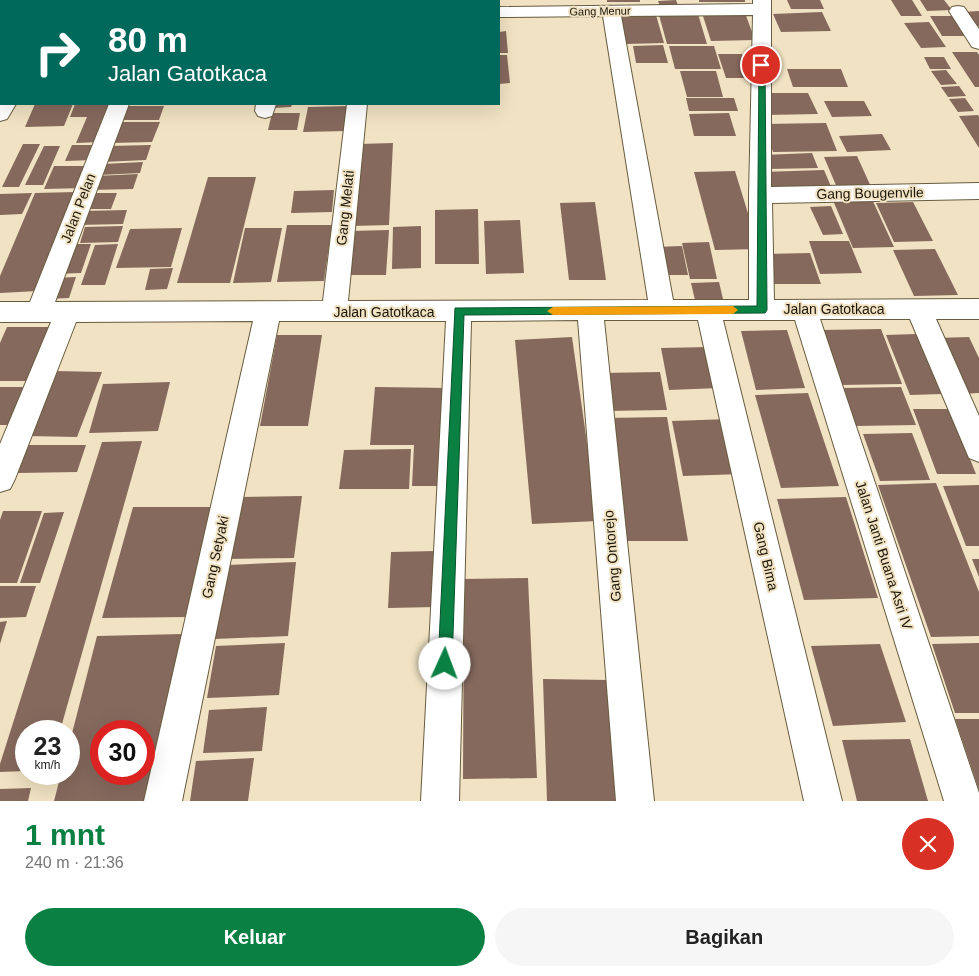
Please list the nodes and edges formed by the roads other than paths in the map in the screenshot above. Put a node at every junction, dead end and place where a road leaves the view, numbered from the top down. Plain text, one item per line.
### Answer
1 (658, 5) edge
2 (762, 5) edge
3 (611, 11) junction
4 (958, 11) dead end
5 (500, 12) edge
6 (979, 44) edge
7 (119, 105) edge
8 (357, 105) edge
9 (979, 191) edge
10 (760, 195) junction
11 (804, 309) junction
12 (917, 309) junction
13 (979, 309) edge
14 (662, 310) junction
15 (708, 310) junction
16 (762, 310) junction
17 (458, 311) junction
18 (590, 311) junction
19 (0, 312) edge
20 (268, 312) junction
21 (334, 312) junction
22 (38, 313) junction
23 (67, 313) junction
24 (979, 449) edge
25 (0, 479) edge
26 (163, 801) edge
27 (440, 801) edge
28 (635, 801) edge
29 (823, 801) edge
30 (963, 801) edge

1 - 2 street, Gang Menur
1 - 3 street, Gang Menur
2 - 10 street
3 - 5 street, Gang Menur
3 - 14 street
4 - 6 street
7 - 22 street, Jalan Pelan
8 - 21 street, Gang Melati
9 - 10 street, Gang Bougenvile
10 - 16 street
11 - 12 street, Jalan Gatotkaca
11 - 16 street, Jalan Gatotkaca
11 - 30 street, Jalan Janti Buana Asri IV
12 - 13 street, Jalan Gatotkaca
12 - 24 street
14 - 15 street, Jalan Gatotkaca
14 - 18 street, Jalan Gatotkaca
15 - 16 street, Jalan Gatotkaca
15 - 29 street, Gang Bima
17 - 18 street, Jalan Gatotkaca
17 - 21 street, Jalan Gatotkaca
17 - 27 street
18 - 28 street, Gang Ontorejo
19 - 22 street, Jalan Gatotkaca
20 - 21 street, Jalan Gatotkaca
20 - 23 street, Jalan Gatotkaca
20 - 26 street, Gang Setyaki
22 - 23 street, Jalan Gatotkaca
23 - 25 street

